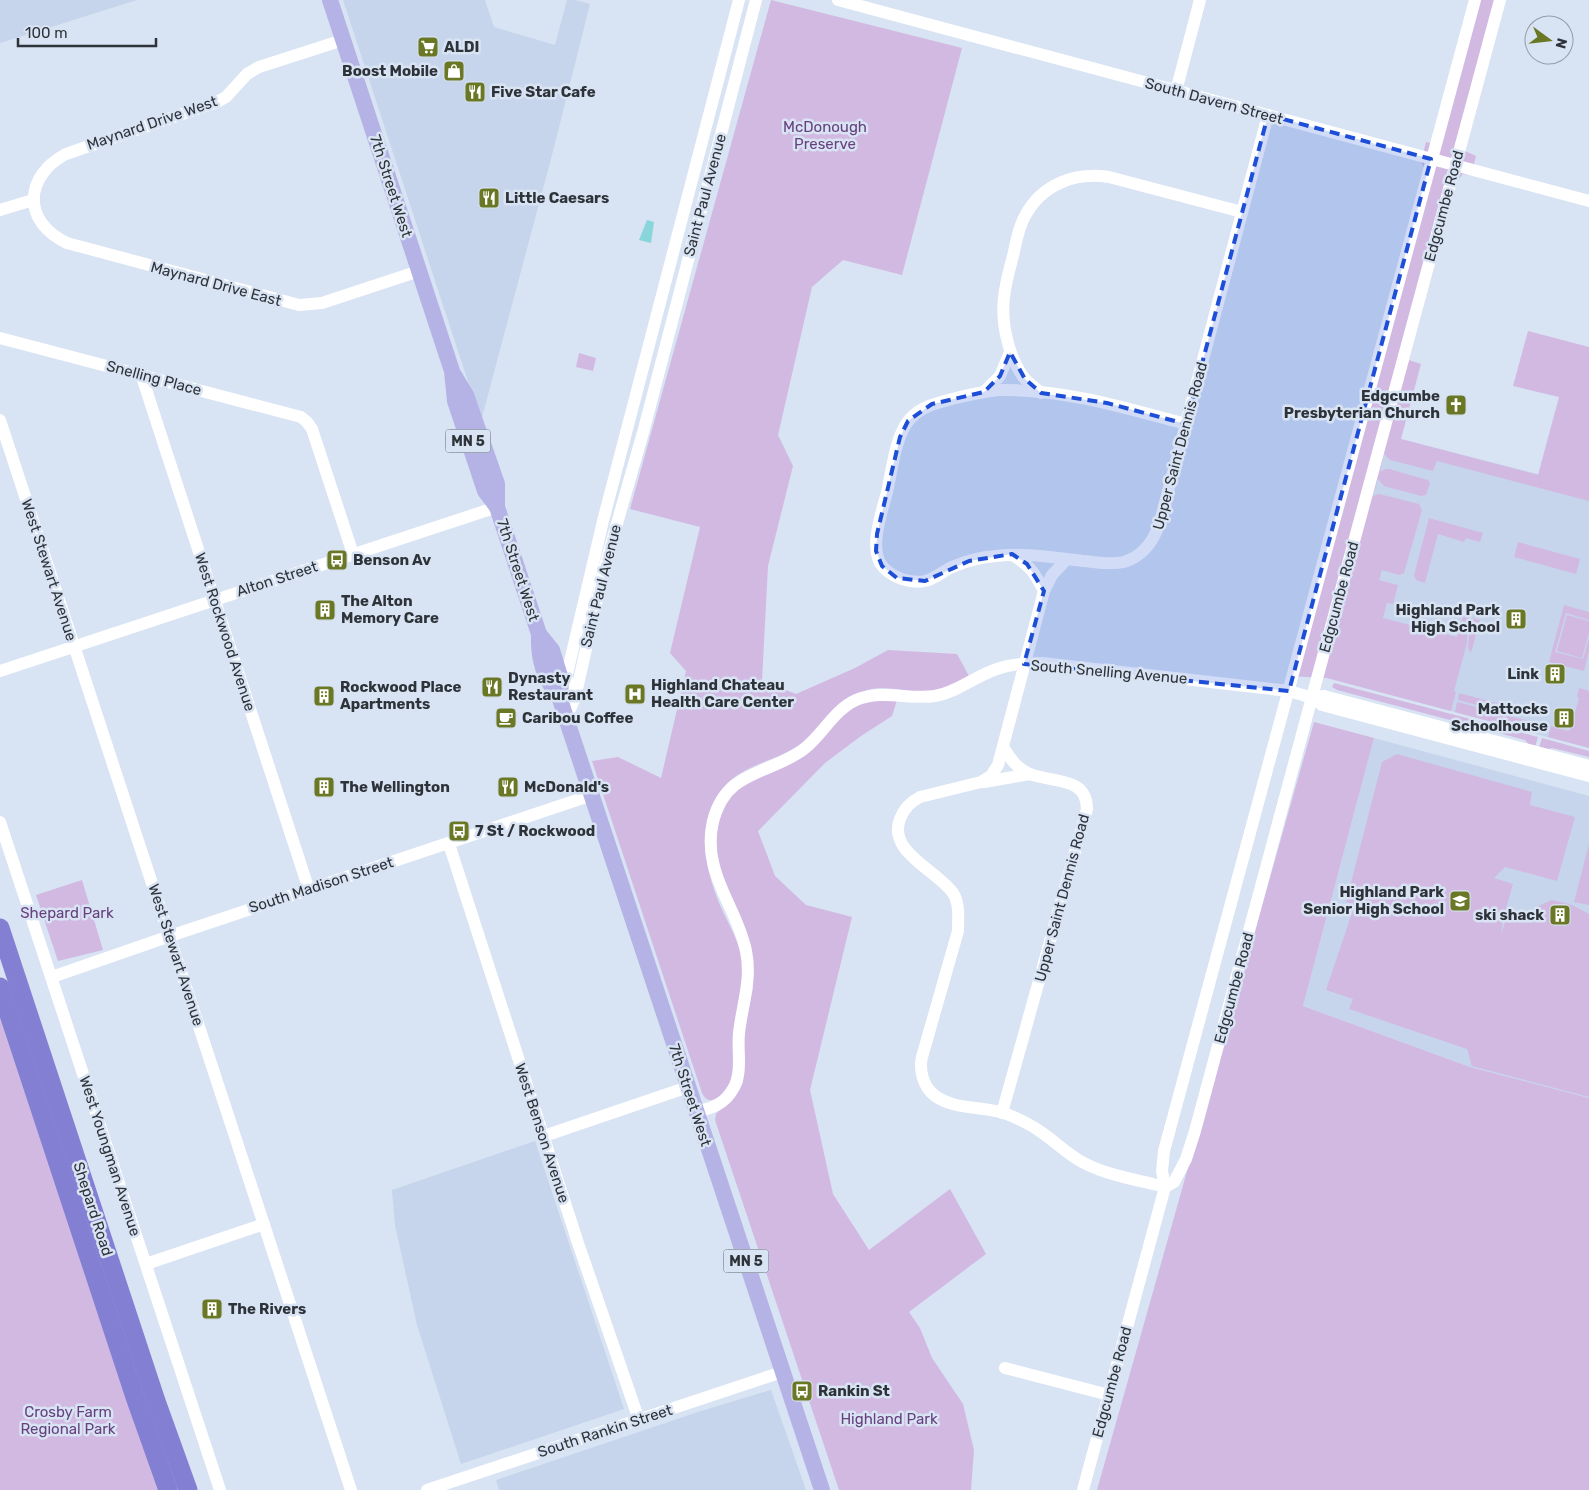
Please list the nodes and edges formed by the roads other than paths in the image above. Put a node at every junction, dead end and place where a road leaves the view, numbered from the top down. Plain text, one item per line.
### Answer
1 (330, 0) edge
2 (738, 0) edge
3 (756, 0) edge
4 (1200, 0) edge
5 (1475, 0) edge
6 (1500, 0) edge
7 (844, 1) edge
8 (343, 40) junction
9 (1176, 90) junction
10 (1268, 115) junction
11 (1432, 159) junction
12 (1455, 166) junction
13 (33, 200) junction
14 (1589, 201) edge
15 (0, 210) edge
16 (1242, 212) junction
17 (419, 271) junction
18 (0, 338) edge
19 (1010, 352) junction
20 (141, 374) junction
21 (984, 392) junction
22 (1041, 393) junction
23 (0, 420) edge
24 (1186, 424) junction
25 (497, 506) junction
26 (353, 554) junction
27 (1012, 554) junction
28 (1067, 559) junction
29 (1044, 591) junction
30 (215, 600) junction
31 (74, 646) junction
32 (1024, 664) junction
33 (0, 672) edge
34 (1289, 691) junction
35 (1313, 698) junction
36 (566, 718) junction
37 (1002, 747) junction
38 (1589, 766) edge
39 (1030, 774) junction
40 (1589, 776) edge
41 (981, 782) junction
42 (592, 795) junction
43 (0, 822) edge
44 (449, 844) junction
45 (309, 890) junction
46 (0, 928) edge
47 (170, 936) junction
48 (52, 977) junction
49 (0, 988) edge
50 (688, 1088) junction
51 (696, 1112) junction
52 (1002, 1113) junction
53 (544, 1136) junction
54 (1165, 1187) junction
55 (264, 1224) junction
56 (146, 1264) junction
57 (1005, 1368) dead end
58 (782, 1372) junction
59 (1109, 1395) junction
60 (639, 1420) junction
61 (168, 1490) edge
62 (188, 1490) edge
63 (220, 1490) edge
64 (351, 1490) edge
65 (427, 1490) edge
66 (822, 1490) edge
67 (1083, 1490) edge

1 - 8 main road, 7th Street West / MN 5
2 - 36 street, Saint Paul Avenue
3 - 36 street, Saint Paul Avenue
4 - 9 street
5 - 11 street, Edgcumbe Road
6 - 12 street, Edgcumbe Road
7 - 9 street, South Davern Street
8 - 13 street, Maynard Drive West
8 - 17 main road, 7th Street West / MN 5
9 - 10 street, South Davern Street
10 - 11 street, South Davern Street
10 - 16 street, Upper Saint Dennis Road
11 - 12 street, South Davern Street
11 - 34 street, Edgcumbe Road
12 - 14 street, South Davern Street
12 - 35 street, Edgcumbe Road
13 - 15 street
13 - 17 street, Maynard Drive East
16 - 19 street
16 - 24 street, Upper Saint Dennis Road
17 - 25 main road, 7th Street West / MN 5
18 - 20 street, Snelling Place
19 - 21 street
19 - 22 street
20 - 26 street, Snelling Place
20 - 30 street, West Rockwood Avenue
21 - 22 street, Upper Saint Dennis Road
21 - 27 street, Upper Saint Dennis Road
22 - 24 street, Upper Saint Dennis Road
23 - 31 street, West Stewart Avenue
24 - 28 street, Upper Saint Dennis Road
25 - 26 street, Alton Street
25 - 36 main road, 7th Street West / MN 5
26 - 30 street, Alton Street
27 - 28 street, Upper Saint Dennis Road
27 - 29 street
28 - 29 street
29 - 32 street
30 - 31 street, Alton Street
30 - 45 street, West Rockwood Avenue
31 - 33 street, Alton Street
31 - 47 street, West Stewart Avenue
32 - 34 street, South Snelling Avenue
32 - 37 street
32 - 51 street, South Snelling Avenue
34 - 35 street, South Snelling Avenue
34 - 54 street, Edgcumbe Road
35 - 38 street, South Snelling Avenue
35 - 40 street, South Snelling Avenue
35 - 54 street, Edgcumbe Road
36 - 42 main road, 7th Street West / MN 5
37 - 39 street, Upper Saint Dennis Road
37 - 41 street
39 - 41 street
39 - 52 street, Upper Saint Dennis Road
41 - 52 street
42 - 44 street, South Madison Street
42 - 50 main road, 7th Street West / MN 5
43 - 48 street, West Youngman Avenue
44 - 45 street, South Madison Street
44 - 53 street, West Benson Avenue
45 - 47 street, South Madison Street
46 - 62 highway, Shepard Road
47 - 48 street, South Madison Street
47 - 55 street, West Stewart Avenue
48 - 56 street, West Youngman Avenue
49 - 61 highway, Shepard Road
50 - 51 main road, 7th Street West / MN 5
50 - 53 street
51 - 58 main road, 7th Street West / MN 5
52 - 54 street
53 - 60 street, West Benson Avenue
54 - 59 street, Edgcumbe Road
55 - 56 street
55 - 64 street, West Stewart Avenue
56 - 63 street, West Youngman Avenue
57 - 59 street
58 - 60 street, South Rankin Street
58 - 66 main road, 7th Street West / MN 5
59 - 67 street, Edgcumbe Road
60 - 65 street, South Rankin Street

